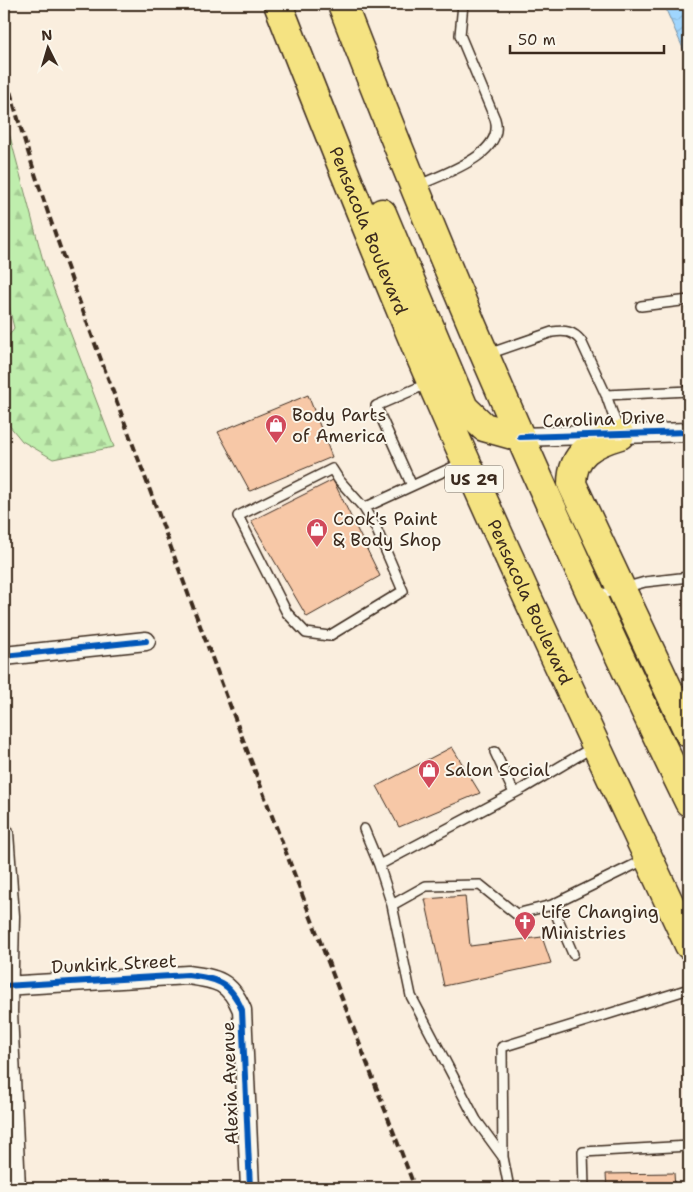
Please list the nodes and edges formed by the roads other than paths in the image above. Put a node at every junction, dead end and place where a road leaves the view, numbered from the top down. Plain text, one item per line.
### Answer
1 (278, 4) edge
2 (342, 4) edge
3 (463, 4) edge
4 (332, 140) junction
5 (415, 187) junction
6 (689, 300) edge
7 (641, 306) dead end
8 (486, 355) junction
9 (431, 381) junction
10 (689, 391) edge
11 (606, 395) junction
12 (689, 432) edge
13 (620, 435) junction
14 (520, 436) junction
15 (466, 461) junction
16 (412, 486) junction
17 (364, 508) junction
18 (689, 577) edge
19 (621, 589) junction
20 (592, 597) junction
21 (146, 641) dead end
22 (4, 656) edge
23 (689, 733) edge
24 (596, 746) junction
25 (495, 752) dead end
26 (514, 793) junction
27 (689, 802) edge
28 (364, 829) dead end
29 (4, 833) edge
30 (648, 858) junction
31 (379, 865) junction
32 (392, 905) junction
33 (552, 905) junction
34 (689, 945) edge
35 (573, 954) dead end
36 (224, 983) joint
37 (7, 986) edge
38 (689, 989) edge
39 (689, 1146) edge
40 (503, 1158) junction
41 (16, 1188) edge
42 (250, 1188) edge
43 (509, 1188) edge
44 (584, 1188) edge

1 - 4 highway, Pensacola Boulevard / US 29
2 - 5 highway
3 - 5 lane
4 - 9 highway, Pensacola Boulevard / US 29
4 - 14 highway
5 - 8 highway
6 - 7 lane
8 - 11 lane
8 - 14 highway
9 - 15 highway, Pensacola Boulevard / US 29
9 - 16 lane
10 - 11 lane
11 - 13 lane
12 - 13 street, Carolina Drive
13 - 14 street, Carolina Drive
13 - 19 highway
14 - 20 highway
15 - 16 lane
15 - 24 highway, Pensacola Boulevard / US 29
16 - 17 lane
17 - 17 lane
18 - 19 lane
19 - 20 lane
19 - 23 highway
20 - 27 highway
21 - 22 street
24 - 26 lane
24 - 30 highway, Pensacola Boulevard / US 29
25 - 26 lane
26 - 31 lane
28 - 31 lane
29 - 37 street
30 - 33 lane
30 - 34 highway, Pensacola Boulevard / US 29
31 - 32 lane
32 - 33 lane
32 - 40 lane
33 - 35 lane
36 - 37 street, Dunkirk Street
36 - 42 street, Alexia Avenue
37 - 41 street
38 - 40 lane
39 - 44 lane
40 - 43 lane

